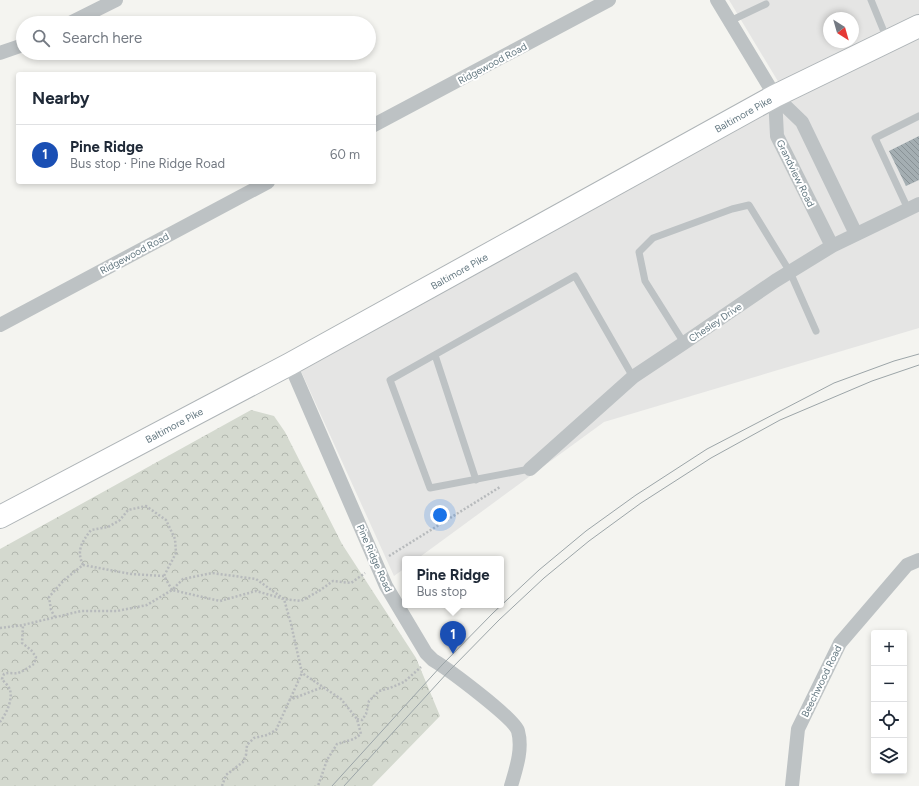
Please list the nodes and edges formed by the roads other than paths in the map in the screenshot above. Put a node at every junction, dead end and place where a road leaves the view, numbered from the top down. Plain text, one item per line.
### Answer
1 (116, 0) edge
2 (609, 0) edge
3 (717, 0) edge
4 (871, 0) edge
5 (766, 4) dead end
6 (84, 16) edge
7 (730, 21) junction
8 (919, 26) edge
9 (888, 42) junction
10 (16, 47) edge
11 (0, 53) edge
12 (775, 96) junction
13 (919, 116) edge
14 (376, 124) edge
15 (264, 184) edge
16 (916, 207) edge
17 (856, 234) junction
18 (832, 246) junction
19 (790, 272) junction
20 (0, 325) edge
21 (816, 331) dead end
22 (684, 343) junction
23 (435, 355) junction
24 (290, 364) junction
25 (633, 377) junction
26 (530, 469) joint
27 (476, 480) junction
28 (0, 517) edge
29 (919, 560) edge
30 (511, 786) edge
31 (792, 786) edge

1 - 6 street
2 - 14 street, Ridgewood Road
3 - 7 street, Grandview Road
4 - 9 lane
5 - 7 lane
7 - 12 street, Grandview Road
8 - 9 main road, Baltimore Pike
9 - 12 main road, Baltimore Pike
10 - 11 street
12 - 17 street, Grandview Road
12 - 18 street, Grandview Road
12 - 24 main road, Baltimore Pike
13 - 16 lane
15 - 20 street, Ridgewood Road
16 - 17 street, Chesley Drive
17 - 18 street, Chesley Drive
18 - 19 street, Chesley Drive
19 - 21 lane
19 - 22 street, Chesley Drive
19 - 22 lane
22 - 25 street, Chesley Drive
23 - 25 lane
23 - 27 lane
23 - 27 lane
24 - 28 main road, Baltimore Pike
24 - 30 street, Pine Ridge Road
25 - 26 street, Chesley Drive
26 - 27 lane
29 - 31 street, Beechwood Road

